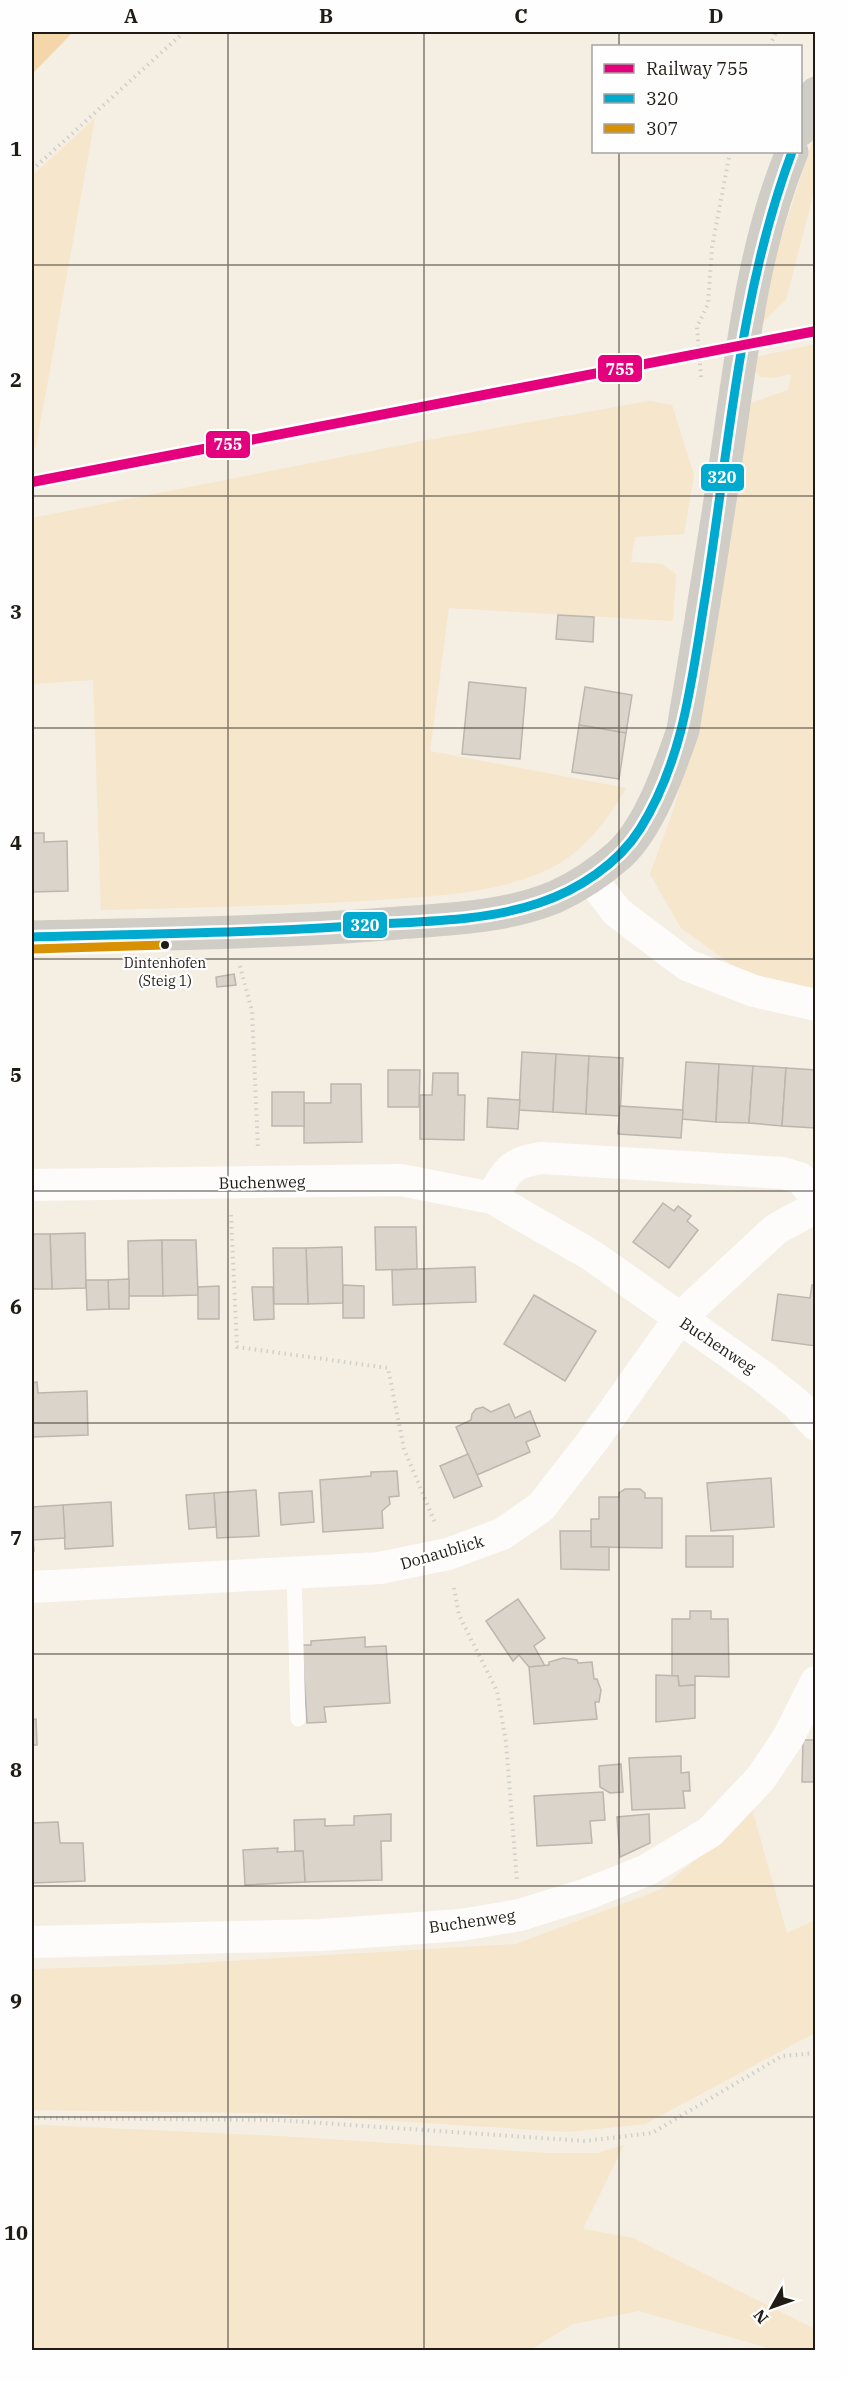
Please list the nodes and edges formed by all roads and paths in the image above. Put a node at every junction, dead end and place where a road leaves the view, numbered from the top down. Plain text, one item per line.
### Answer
1 (184, 32) edge
2 (816, 93) edge
3 (802, 128) edge
4 (730, 153) edge
5 (792, 153) edge
6 (32, 170) edge
7 (700, 380) dead end
8 (590, 877) junction
9 (231, 932) junction
10 (32, 937) edge
11 (816, 1005) edge
12 (245, 1183) junction
13 (32, 1185) edge
14 (816, 1196) edge
15 (492, 1198) junction
16 (816, 1207) edge
17 (679, 1319) junction
18 (237, 1347) dead end
19 (816, 1425) edge
20 (294, 1573) junction
21 (32, 1587) edge
22 (816, 1682) edge
23 (298, 1719) dead end
24 (32, 1942) edge
25 (816, 2053) edge
26 (32, 2118) edge

1 - 6 path
2 - 3 main road
4 - 7 path
5 - 8 main road
8 - 9 main road
8 - 11 street
9 - 10 main road
9 - 12 path
12 - 13 street, Buchenweg
12 - 15 street, Buchenweg
12 - 18 path
14 - 15 street
15 - 17 street, Buchenweg
16 - 17 street, Donaublick
17 - 19 street, Buchenweg
17 - 20 street, Donaublick
20 - 21 street, Donaublick
20 - 23 lane
22 - 24 street, Buchenweg
25 - 26 path

